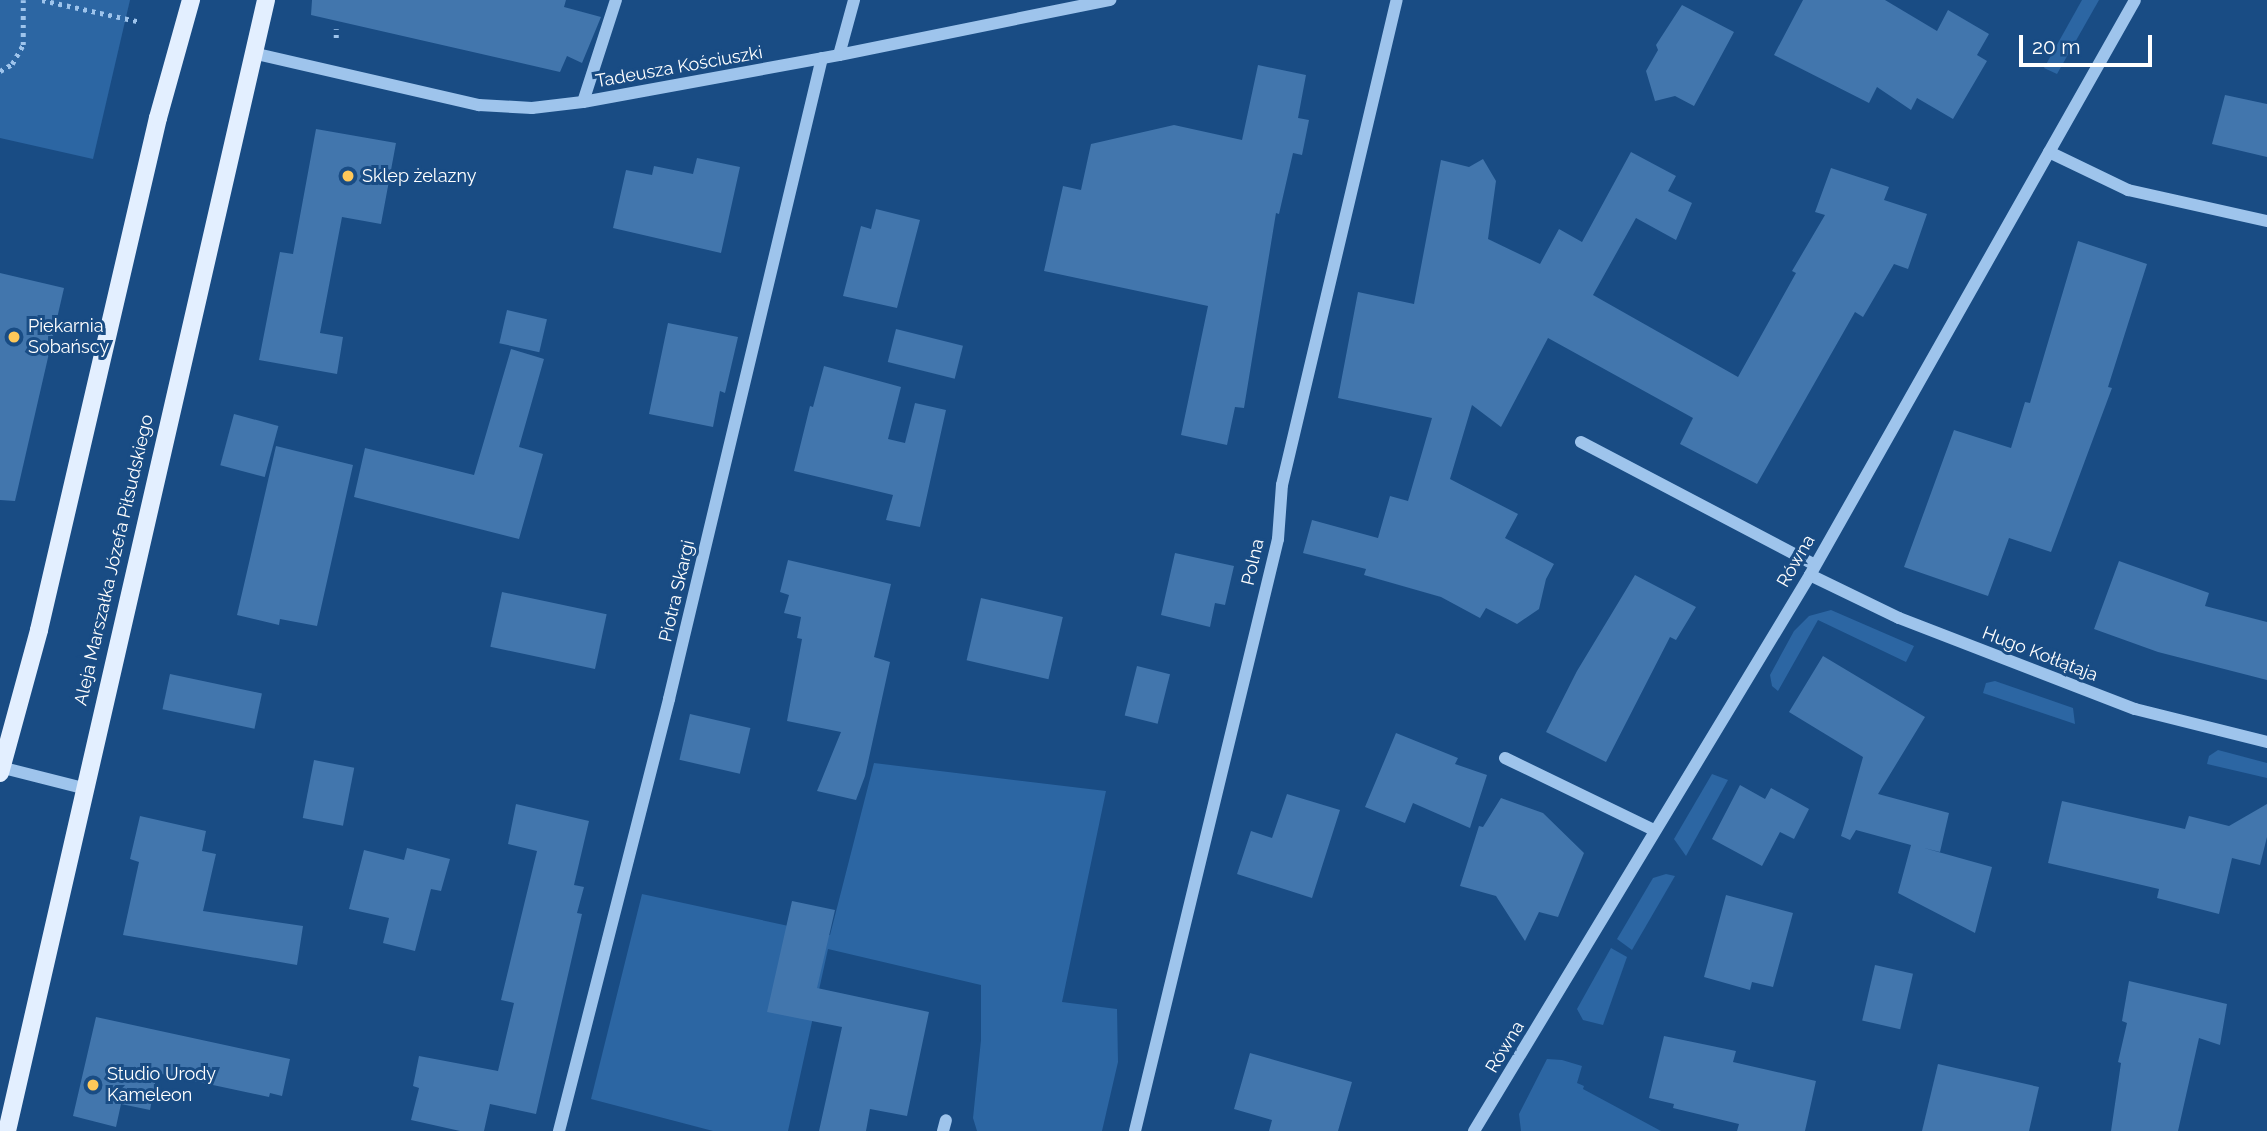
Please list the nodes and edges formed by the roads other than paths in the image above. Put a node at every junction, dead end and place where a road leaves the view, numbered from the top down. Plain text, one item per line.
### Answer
1 (191, 0) edge
2 (266, 0) edge
3 (616, 0) edge
4 (854, 0) edge
5 (1110, 0) edge
6 (1397, 0) edge
7 (2135, 0) edge
8 (253, 53) junction
9 (839, 55) junction
10 (822, 58) junction
11 (583, 102) junction
12 (2049, 152) junction
13 (2267, 221) edge
14 (1581, 442) dead end
15 (1812, 570) junction
16 (2267, 742) edge
17 (1505, 758) dead end
18 (0, 768) edge
19 (83, 788) junction
20 (1654, 830) junction
21 (7, 1131) edge
22 (559, 1131) edge
23 (1135, 1131) edge
24 (1474, 1131) edge

1 - 18 main road
2 - 8 main road, Aleja Marszałka Józefa Piłsudskiego
3 - 11 street
4 - 9 street
5 - 9 street, Tadeusza Kościuszki
6 - 23 street, Polna
7 - 12 street, Równa
8 - 11 street, Tadeusza Kościuszki
8 - 19 main road, Aleja Marszałka Józefa Piłsudskiego
9 - 10 street, Tadeusza Kościuszki
10 - 11 street, Tadeusza Kościuszki
10 - 22 street, Piotra Skargi
12 - 13 street
12 - 15 street, Równa
14 - 15 street, Hugo Kołłątaja
15 - 16 street, Hugo Kołłątaja
15 - 20 street, Równa
17 - 20 street
18 - 19 street
19 - 21 main road, Aleja Marszałka Józefa Piłsudskiego
20 - 24 street, Równa

